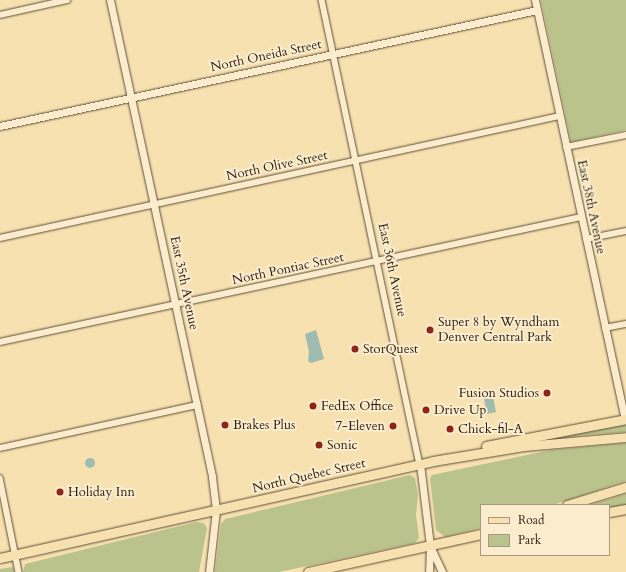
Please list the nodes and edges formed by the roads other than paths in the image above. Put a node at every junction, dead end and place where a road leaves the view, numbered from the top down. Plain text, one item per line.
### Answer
1 (67, 0) edge
2 (110, 0) edge
3 (322, 0) edge
4 (535, 0) edge
5 (537, 10) junction
6 (0, 14) edge
7 (334, 54) junction
8 (132, 97) junction
9 (560, 116) junction
10 (0, 126) edge
11 (626, 135) edge
12 (566, 147) junction
13 (356, 160) junction
14 (155, 204) junction
15 (581, 217) junction
16 (626, 231) edge
17 (0, 238) edge
18 (586, 239) junction
19 (378, 261) junction
20 (176, 304) junction
21 (626, 324) edge
22 (605, 328) junction
23 (0, 342) edge
24 (197, 405) junction
25 (625, 419) edge
26 (626, 437) edge
27 (0, 448) edge
28 (470, 454) junction
29 (420, 464) junction
30 (0, 478) edge
31 (626, 487) edge
32 (570, 504) edge
33 (626, 509) edge
34 (216, 510) junction
35 (610, 512) edge
36 (480, 535) edge
37 (430, 546) junction
38 (16, 555) junction
39 (0, 558) edge
40 (19, 572) edge
41 (209, 572) edge
42 (308, 572) edge
43 (429, 572) edge
44 (442, 572) edge

1 - 6 street
2 - 8 street, East 35th Avenue
3 - 7 street, East 36th Avenue
4 - 5 street, East 38th Avenue
5 - 7 street, North Oneida Street
5 - 9 street, East 38th Avenue
7 - 8 street, North Oneida Street
7 - 13 street, East 36th Avenue
8 - 10 street, North Oneida Street
8 - 14 street, East 35th Avenue
9 - 12 street, East 38th Avenue
9 - 13 street, North Olive Street
11 - 12 street
12 - 15 street, East 38th Avenue
13 - 14 street, North Olive Street
13 - 19 street, East 36th Avenue
14 - 17 street, North Olive Street
14 - 20 street, East 35th Avenue
15 - 18 street, East 38th Avenue
15 - 19 street, North Pontiac Street
16 - 18 street
18 - 22 street, East 38th Avenue
19 - 20 street, North Pontiac Street
19 - 29 street, East 36th Avenue
20 - 23 street, North Pontiac Street
20 - 24 street, East 35th Avenue
21 - 22 street
22 - 25 street, East 38th Avenue
24 - 27 street
24 - 34 street, East 35th Avenue
25 - 28 main road
26 - 28 main road, North Quebec Street
28 - 29 main road, North Quebec Street
29 - 34 main road, North Quebec Street
29 - 37 street, East 36th Avenue
30 - 38 street
31 - 32 main road
33 - 35 main road
34 - 38 main road, North Quebec Street
34 - 41 street, East 35th Avenue
36 - 37 main road
37 - 42 main road
37 - 43 street, East 36th Avenue
37 - 44 street, East 36th Avenue
38 - 39 main road, North Quebec Street
38 - 40 street

